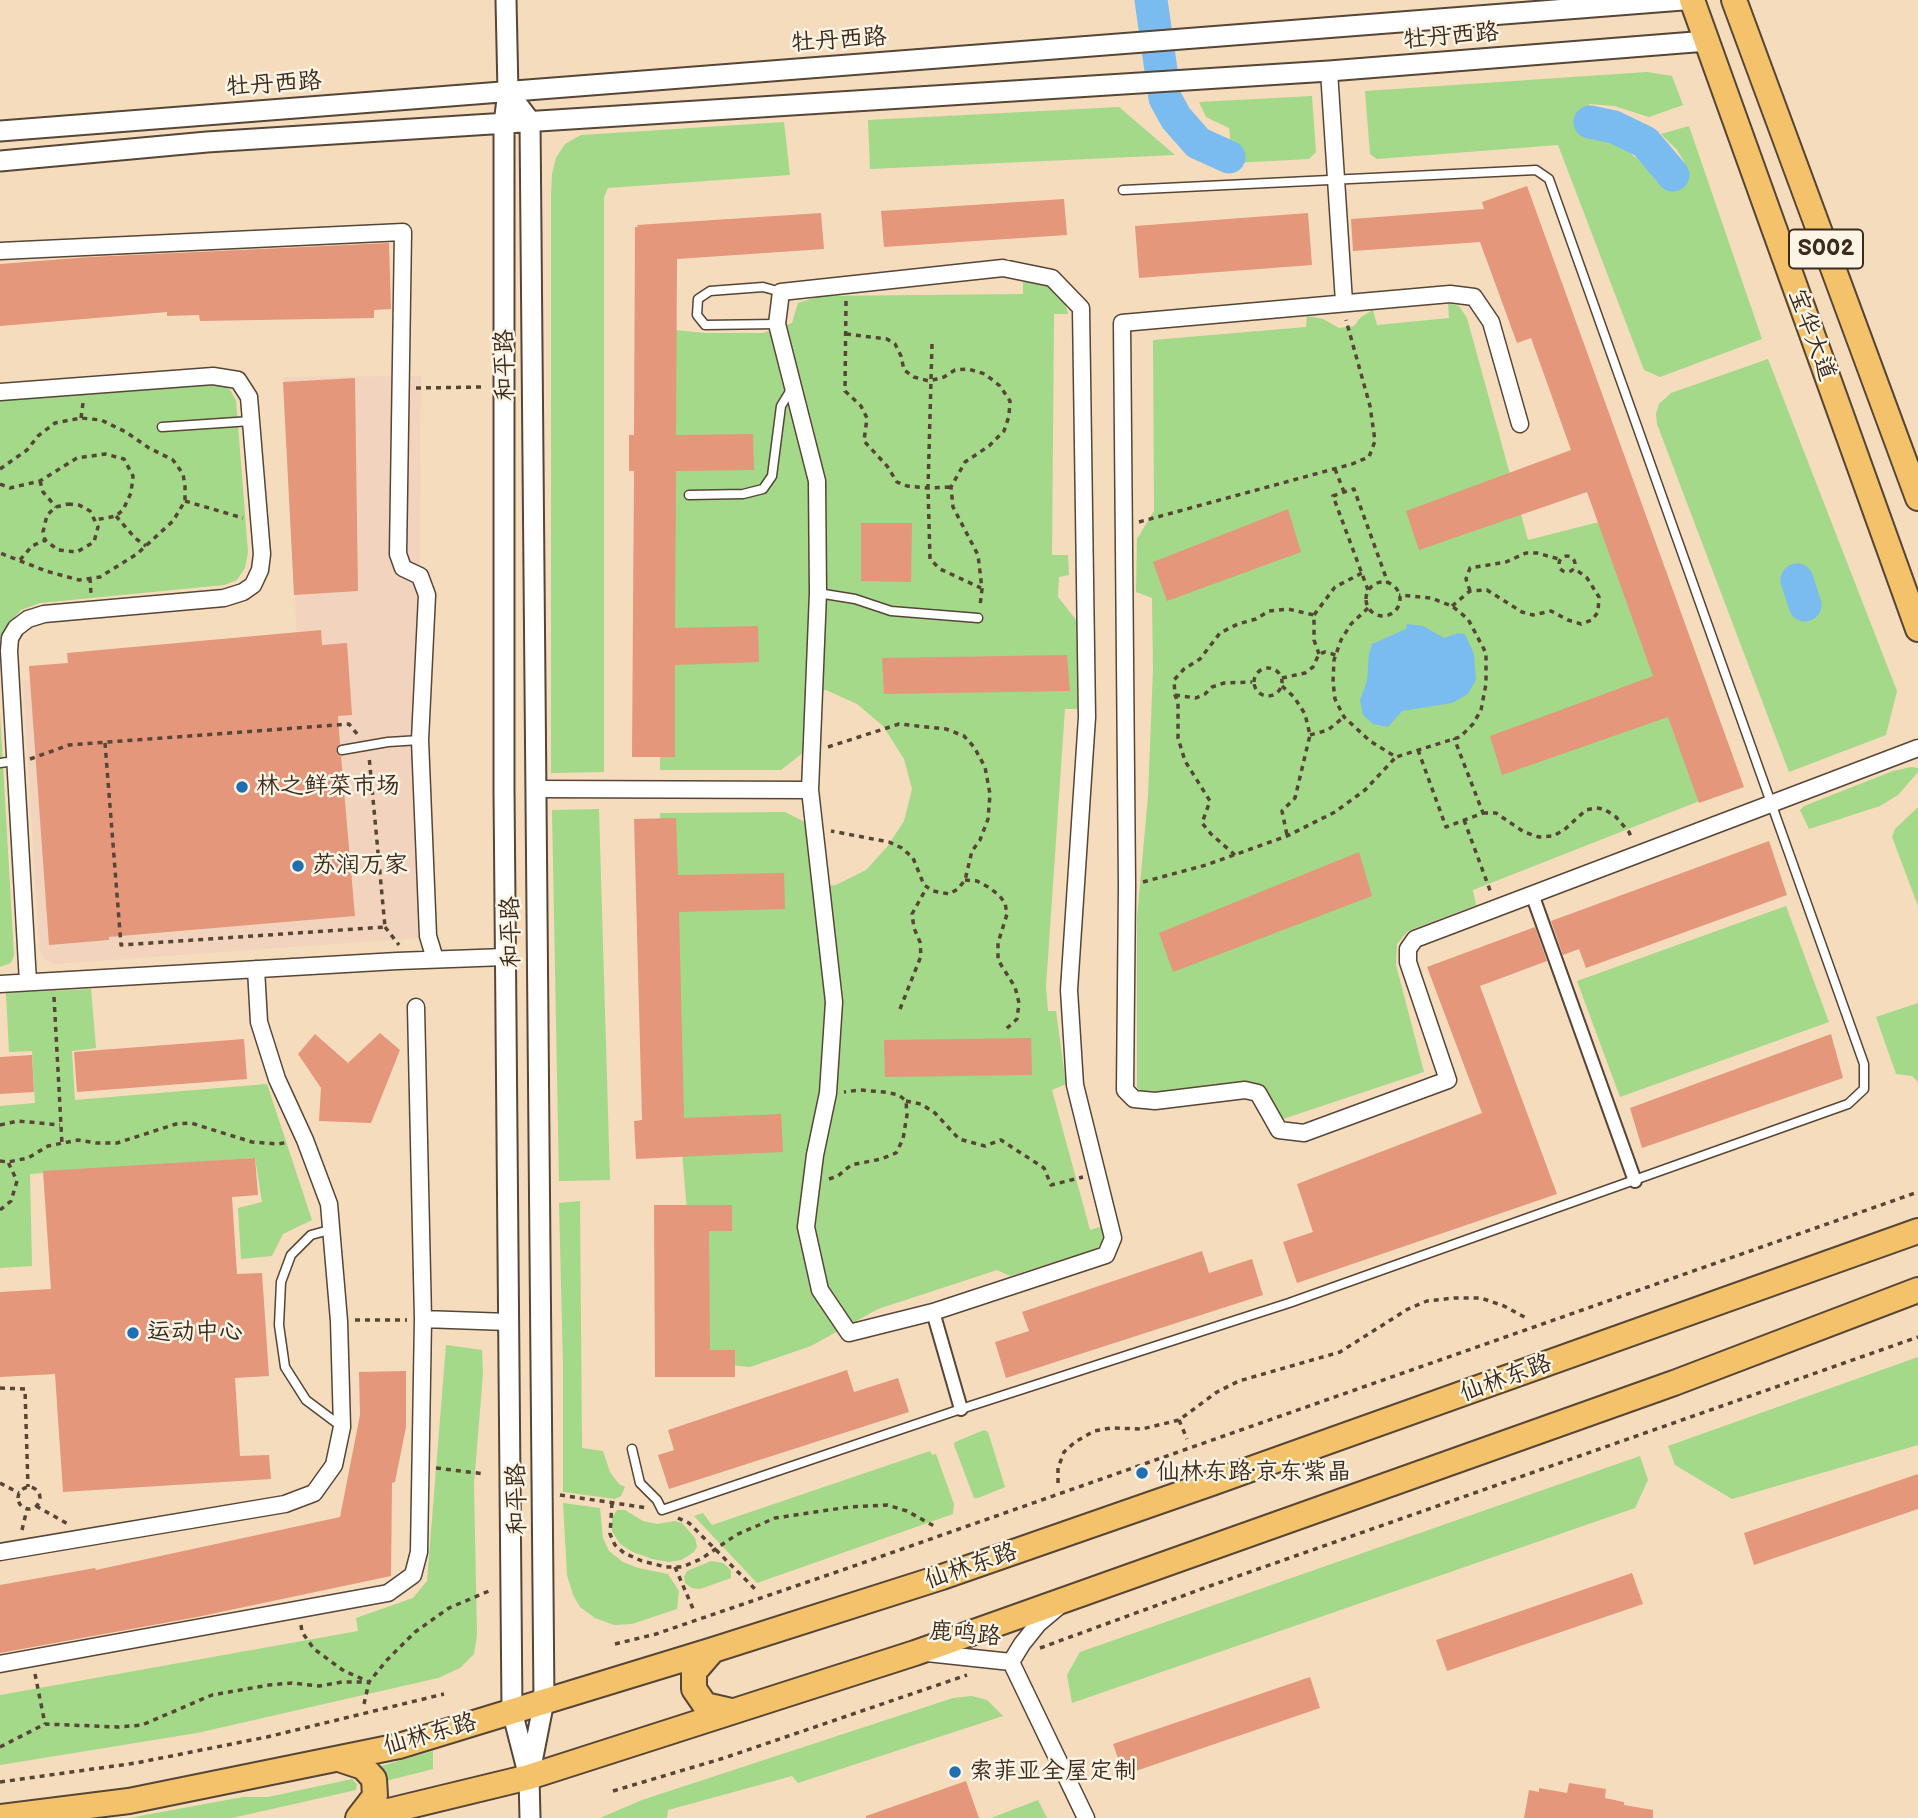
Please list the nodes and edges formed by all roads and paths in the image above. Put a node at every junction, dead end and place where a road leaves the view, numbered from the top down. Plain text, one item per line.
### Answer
1 (506, 0) edge
2 (1683, 0) edge
3 (1692, 0) edge
4 (1734, 0) edge
5 (1707, 41) junction
6 (1329, 71) junction
7 (508, 92) junction
8 (530, 121) junction
9 (504, 123) junction
10 (0, 131) edge
11 (0, 160) edge
12 (1338, 179) junction
13 (1123, 190) dead end
14 (0, 251) edge
15 (846, 285) junction
16 (781, 292) junction
17 (1344, 302) junction
18 (777, 324) junction
19 (846, 334) junction
20 (932, 344) dead end
21 (929, 381) junction
22 (484, 387) dead end
23 (400, 388) junction
24 (792, 388) junction
25 (0, 392) edge
26 (251, 421) junction
27 (1520, 424) dead end
28 (162, 427) dead end
29 (0, 469) edge
30 (1335, 469) junction
31 (40, 481) junction
32 (0, 484) edge
33 (951, 487) junction
34 (928, 488) junction
35 (1344, 492) junction
36 (688, 495) dead end
37 (1918, 498) edge
38 (185, 501) junction
39 (56, 507) junction
40 (116, 516) junction
41 (260, 518) junction
42 (95, 520) junction
43 (1124, 527) junction
44 (45, 540) junction
45 (146, 546) junction
46 (0, 553) edge
47 (1559, 559) junction
48 (20, 561) junction
49 (1574, 568) junction
50 (1362, 573) junction
51 (1388, 583) junction
52 (982, 589) junction
53 (1368, 590) junction
54 (1470, 591) junction
55 (818, 593) junction
56 (1399, 595) junction
57 (1452, 606) junction
58 (1368, 608) junction
59 (1314, 615) junction
60 (978, 618) joint
61 (1918, 629) edge
62 (1319, 654) junction
63 (1336, 655) junction
64 (1282, 678) junction
65 (1253, 682) junction
66 (1282, 686) junction
67 (1175, 695) junction
68 (1344, 717) junction
69 (1310, 736) junction
70 (1454, 738) junction
71 (420, 740) junction
72 (105, 743) junction
73 (368, 746) junction
74 (1918, 748) edge
75 (342, 750) dead end
76 (1418, 750) junction
77 (812, 753) junction
78 (1396, 757) junction
79 (7, 762) edge
80 (535, 789) junction
81 (810, 790) junction
82 (1772, 803) junction
83 (1483, 813) junction
84 (1464, 820) junction
85 (815, 828) junction
86 (1287, 836) junction
87 (1637, 854) junction
88 (1235, 855) junction
89 (965, 880) junction
90 (1127, 886) junction
91 (927, 887) junction
92 (1532, 894) junction
93 (1496, 908) junction
94 (505, 957) junction
95 (435, 959) junction
96 (256, 969) junction
97 (53, 981) junction
98 (28, 982) junction
99 (0, 984) edge
100 (416, 1007) dead end
101 (900, 1009) dead end
102 (1004, 1031) dead end
103 (828, 1093) junction
104 (905, 1101) junction
105 (0, 1125) edge
106 (61, 1125) junction
107 (305, 1140) junction
108 (62, 1144) junction
109 (0, 1161) edge
110 (8, 1162) junction
111 (1097, 1171) junction
112 (813, 1176) junction
113 (1635, 1181) junction
114 (1918, 1192) edge
115 (0, 1210) edge
116 (333, 1229) junction
117 (1916, 1231) edge
118 (1918, 1290) edge
119 (1918, 1299) edge
120 (1886, 1303) junction
121 (933, 1311) junction
122 (423, 1319) junction
123 (1528, 1319) dead end
124 (339, 1321) junction
125 (508, 1322) junction
126 (1918, 1337) edge
127 (0, 1388) edge
128 (961, 1409) junction
129 (1179, 1420) junction
130 (342, 1427) junction
131 (1187, 1439) dead end
132 (632, 1449) dead end
133 (421, 1466) junction
134 (485, 1474) dead end
135 (0, 1483) edge
136 (1058, 1483) dead end
137 (29, 1487) junction
138 (19, 1493) junction
139 (560, 1495) dead end
140 (612, 1503) junction
141 (37, 1506) junction
142 (662, 1510) junction
143 (934, 1526) dead end
144 (87, 1535) junction
145 (716, 1549) junction
146 (0, 1552) edge
147 (675, 1567) junction
148 (756, 1590) dead end
149 (489, 1591) dead end
150 (1069, 1598) junction
151 (298, 1609) junction
152 (694, 1611) dead end
153 (615, 1644) dead end
154 (713, 1650) junction
155 (915, 1653) junction
156 (32, 1658) junction
157 (1011, 1662) junction
158 (0, 1664) edge
159 (975, 1673) dead end
160 (369, 1682) junction
161 (444, 1694) dead end
162 (544, 1702) junction
163 (364, 1704) dead end
164 (512, 1711) junction
165 (731, 1711) junction
166 (45, 1724) junction
167 (0, 1747) edge
168 (339, 1759) junction
169 (529, 1777) junction
170 (0, 1782) edge
171 (614, 1791) dead end
172 (0, 1817) edge
173 (359, 1818) edge
174 (530, 1818) edge
175 (1086, 1818) edge

1 - 7 street, 和平路
2 - 7 street, 牡丹西路
3 - 5 main road, 宝华大道
4 - 37 main road, 宝华大道 / S002
5 - 6 street, 牡丹西路
5 - 61 main road, 宝华大道
6 - 8 street, 牡丹西路
6 - 12 street
7 - 8 street
7 - 9 street, 和平路
7 - 10 street, 牡丹西路
8 - 9 street
8 - 80 street, 和平路
9 - 11 street
9 - 94 street, 和平路
12 - 13 lane
12 - 17 street
12 - 82 lane
14 - 23 street
15 - 16 street
15 - 19 path
15 - 111 street
16 - 18 street
16 - 18 lane
17 - 27 street
17 - 30 path
17 - 43 street
18 - 24 street
19 - 21 path
19 - 34 path
20 - 21 path
21 - 33 path
21 - 34 path
22 - 23 path
23 - 71 street
24 - 36 lane
24 - 55 street
25 - 26 street
26 - 28 lane
26 - 41 street
29 - 38 path
30 - 35 path
30 - 43 path
31 - 32 path
31 - 39 path
31 - 40 path
33 - 34 path
33 - 52 path
34 - 52 path
35 - 50 path
35 - 51 path
38 - 41 path
38 - 45 path
39 - 42 path
39 - 44 path
40 - 42 path
40 - 45 path
41 - 79 street
42 - 44 path
43 - 90 street
44 - 48 path
45 - 48 path
46 - 48 path
47 - 49 path
47 - 49 path
47 - 54 path
49 - 54 path
50 - 53 path
50 - 59 path
51 - 53 path
51 - 56 path
52 - 60 path
53 - 58 path
54 - 57 path
55 - 60 lane
55 - 77 street
56 - 57 path
56 - 58 path
57 - 70 path
58 - 63 path
59 - 62 path
59 - 67 path
62 - 63 path
62 - 64 path
63 - 68 path
64 - 65 path
64 - 66 path
65 - 66 path
65 - 67 path
66 - 69 path
67 - 88 path
68 - 69 path
68 - 78 path
69 - 86 path
70 - 76 path
70 - 83 path
71 - 73 lane
71 - 95 street
72 - 73 path
72 - 73 path
72 - 79 path
73 - 75 lane
74 - 82 street
76 - 78 path
76 - 84 path
77 - 81 street
77 - 89 path
78 - 86 path
79 - 98 street
80 - 81 street
80 - 162 street, 和平路
81 - 85 street
82 - 87 street
82 - 113 lane
83 - 84 path
83 - 87 path
84 - 93 path
85 - 91 path
85 - 103 street
86 - 88 path
87 - 92 street
88 - 90 path
89 - 91 path
89 - 102 path
90 - 93 street
91 - 101 path
92 - 93 street
92 - 113 street
94 - 95 street
94 - 125 street, 和平路
95 - 96 street
96 - 97 street
96 - 107 street
97 - 98 street
97 - 106 path
98 - 99 street
100 - 122 street
103 - 104 path
103 - 112 street
104 - 111 path
104 - 112 path
105 - 106 path
106 - 108 path
107 - 108 path
107 - 116 street
108 - 110 path
109 - 110 path
110 - 115 path
111 - 121 street
112 - 121 street
113 - 128 lane
114 - 153 path
116 - 124 street
116 - 130 lane
117 - 154 main road, 仙林东路
118 - 120 main road
119 - 120 main road
120 - 150 main road
121 - 128 street
122 - 124 path
122 - 125 street
122 - 133 street
123 - 129 path
124 - 130 street
125 - 164 street, 和平路
126 - 157 path
127 - 137 path
128 - 142 lane
129 - 131 path
129 - 136 path
130 - 144 street
132 - 142 lane
133 - 134 path
133 - 151 street
135 - 138 path
137 - 138 path
137 - 141 path
138 - 141 path
139 - 140 path
140 - 142 path
140 - 147 path
141 - 144 path
142 - 145 path
143 - 145 path
144 - 146 street
145 - 147 path
145 - 148 path
147 - 152 path
149 - 160 path
150 - 155 main road
150 - 157 street, 鹿鸣路
151 - 156 street
151 - 160 path
154 - 162 main road, 仙林东路
154 - 165 main road
155 - 157 street, 鹿鸣路
155 - 165 main road
156 - 158 street
156 - 166 path
157 - 175 street, 鹿鸣路
159 - 171 path
160 - 163 path
160 - 166 path
161 - 170 path
162 - 164 main road, 仙林东路
162 - 169 street, 和平路
164 - 168 main road, 仙林东路
164 - 169 street, 和平路
165 - 169 main road
166 - 167 path
168 - 172 main road, 仙林东路
168 - 173 main road
169 - 173 main road
169 - 174 street, 和平路

